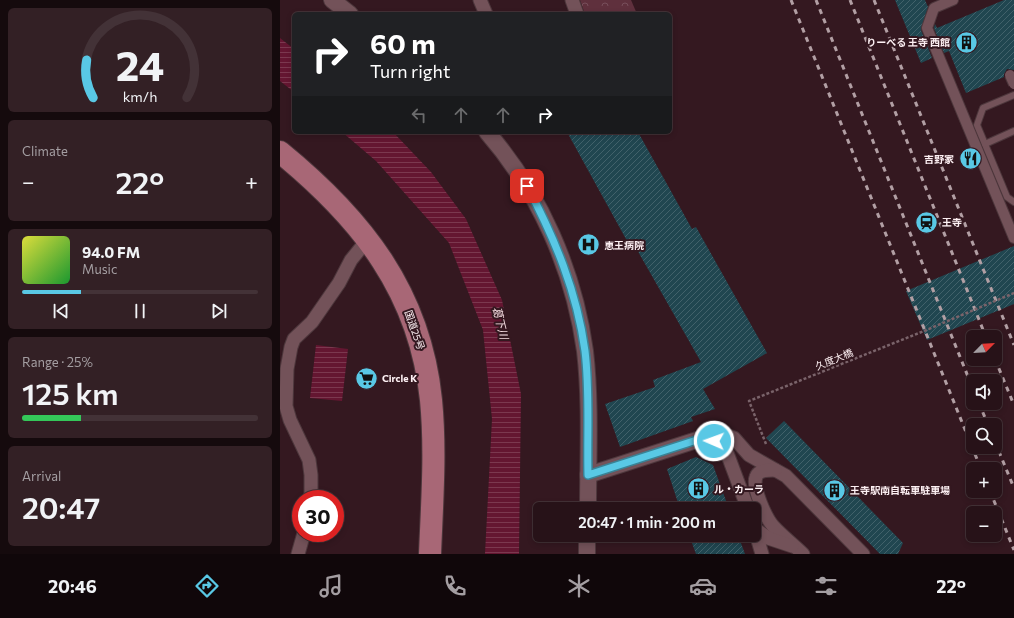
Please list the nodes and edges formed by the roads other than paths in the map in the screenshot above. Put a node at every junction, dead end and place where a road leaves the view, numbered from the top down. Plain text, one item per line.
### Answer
1 (332, 0) edge
2 (480, 0) edge
3 (572, 0) edge
4 (953, 0) edge
5 (347, 12) edge
6 (485, 12) edge
7 (576, 12) edge
8 (1014, 95) edge
9 (1014, 131) edge
10 (489, 134) edge
11 (985, 144) junction
12 (280, 152) edge
13 (1014, 202) edge
14 (1014, 238) edge
15 (368, 239) junction
16 (706, 437) junction
17 (759, 462) junction
18 (775, 470) junction
19 (588, 475) junction
20 (739, 484) junction
21 (312, 490) edge
22 (588, 502) edge
23 (745, 502) edge
24 (761, 532) edge
25 (301, 542) edge
26 (587, 542) edge
27 (758, 542) edge
28 (799, 552) edge
29 (298, 554) edge
30 (430, 554) edge
31 (587, 554) edge
32 (762, 554) edge
33 (863, 554) edge

1 - 5 street
2 - 6 street
3 - 7 street
4 - 14 street
8 - 11 lane
9 - 11 lane
10 - 19 street
11 - 13 lane
12 - 15 highway, 国道25号
15 - 21 street
15 - 30 highway, 国道25号
16 - 17 street
16 - 19 street
16 - 20 street
17 - 18 street
17 - 20 street
18 - 28 street
18 - 33 street
19 - 22 street
20 - 23 street
24 - 28 street
25 - 29 street
26 - 31 street
27 - 32 street

